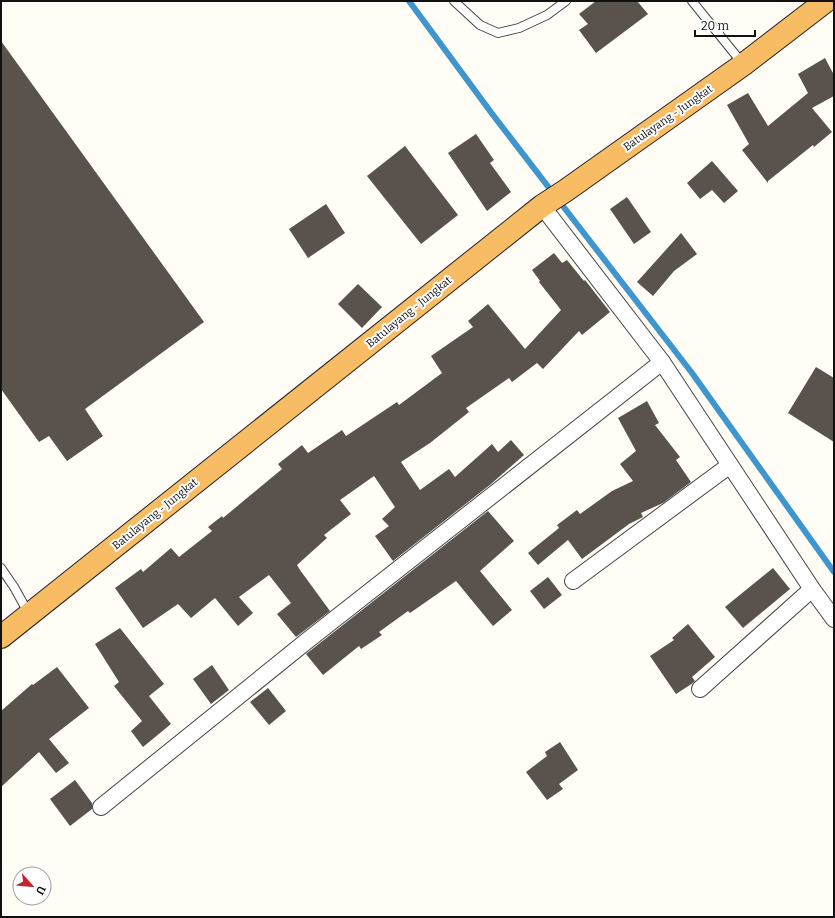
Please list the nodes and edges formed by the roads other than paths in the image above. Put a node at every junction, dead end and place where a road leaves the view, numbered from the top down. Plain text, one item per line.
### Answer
1 (454, 1) edge
2 (566, 1) edge
3 (692, 1) edge
4 (826, 1) edge
5 (744, 64) junction
6 (552, 200) junction
7 (662, 362) junction
8 (730, 465) junction
9 (1, 568) edge
10 (573, 582) dead end
11 (812, 589) junction
12 (29, 615) junction
13 (834, 619) edge
14 (1, 637) edge
15 (700, 689) dead end
16 (101, 807) dead end

1 - 2 lane
3 - 5 lane
4 - 5 highway, Batulayang - Jungkat
5 - 6 highway, Batulayang - Jungkat
6 - 7 street
6 - 12 highway, Batulayang - Jungkat
7 - 8 street
7 - 16 street
8 - 10 street
8 - 11 street
9 - 12 lane
11 - 13 street
11 - 15 street
12 - 14 highway, Batulayang - Jungkat

